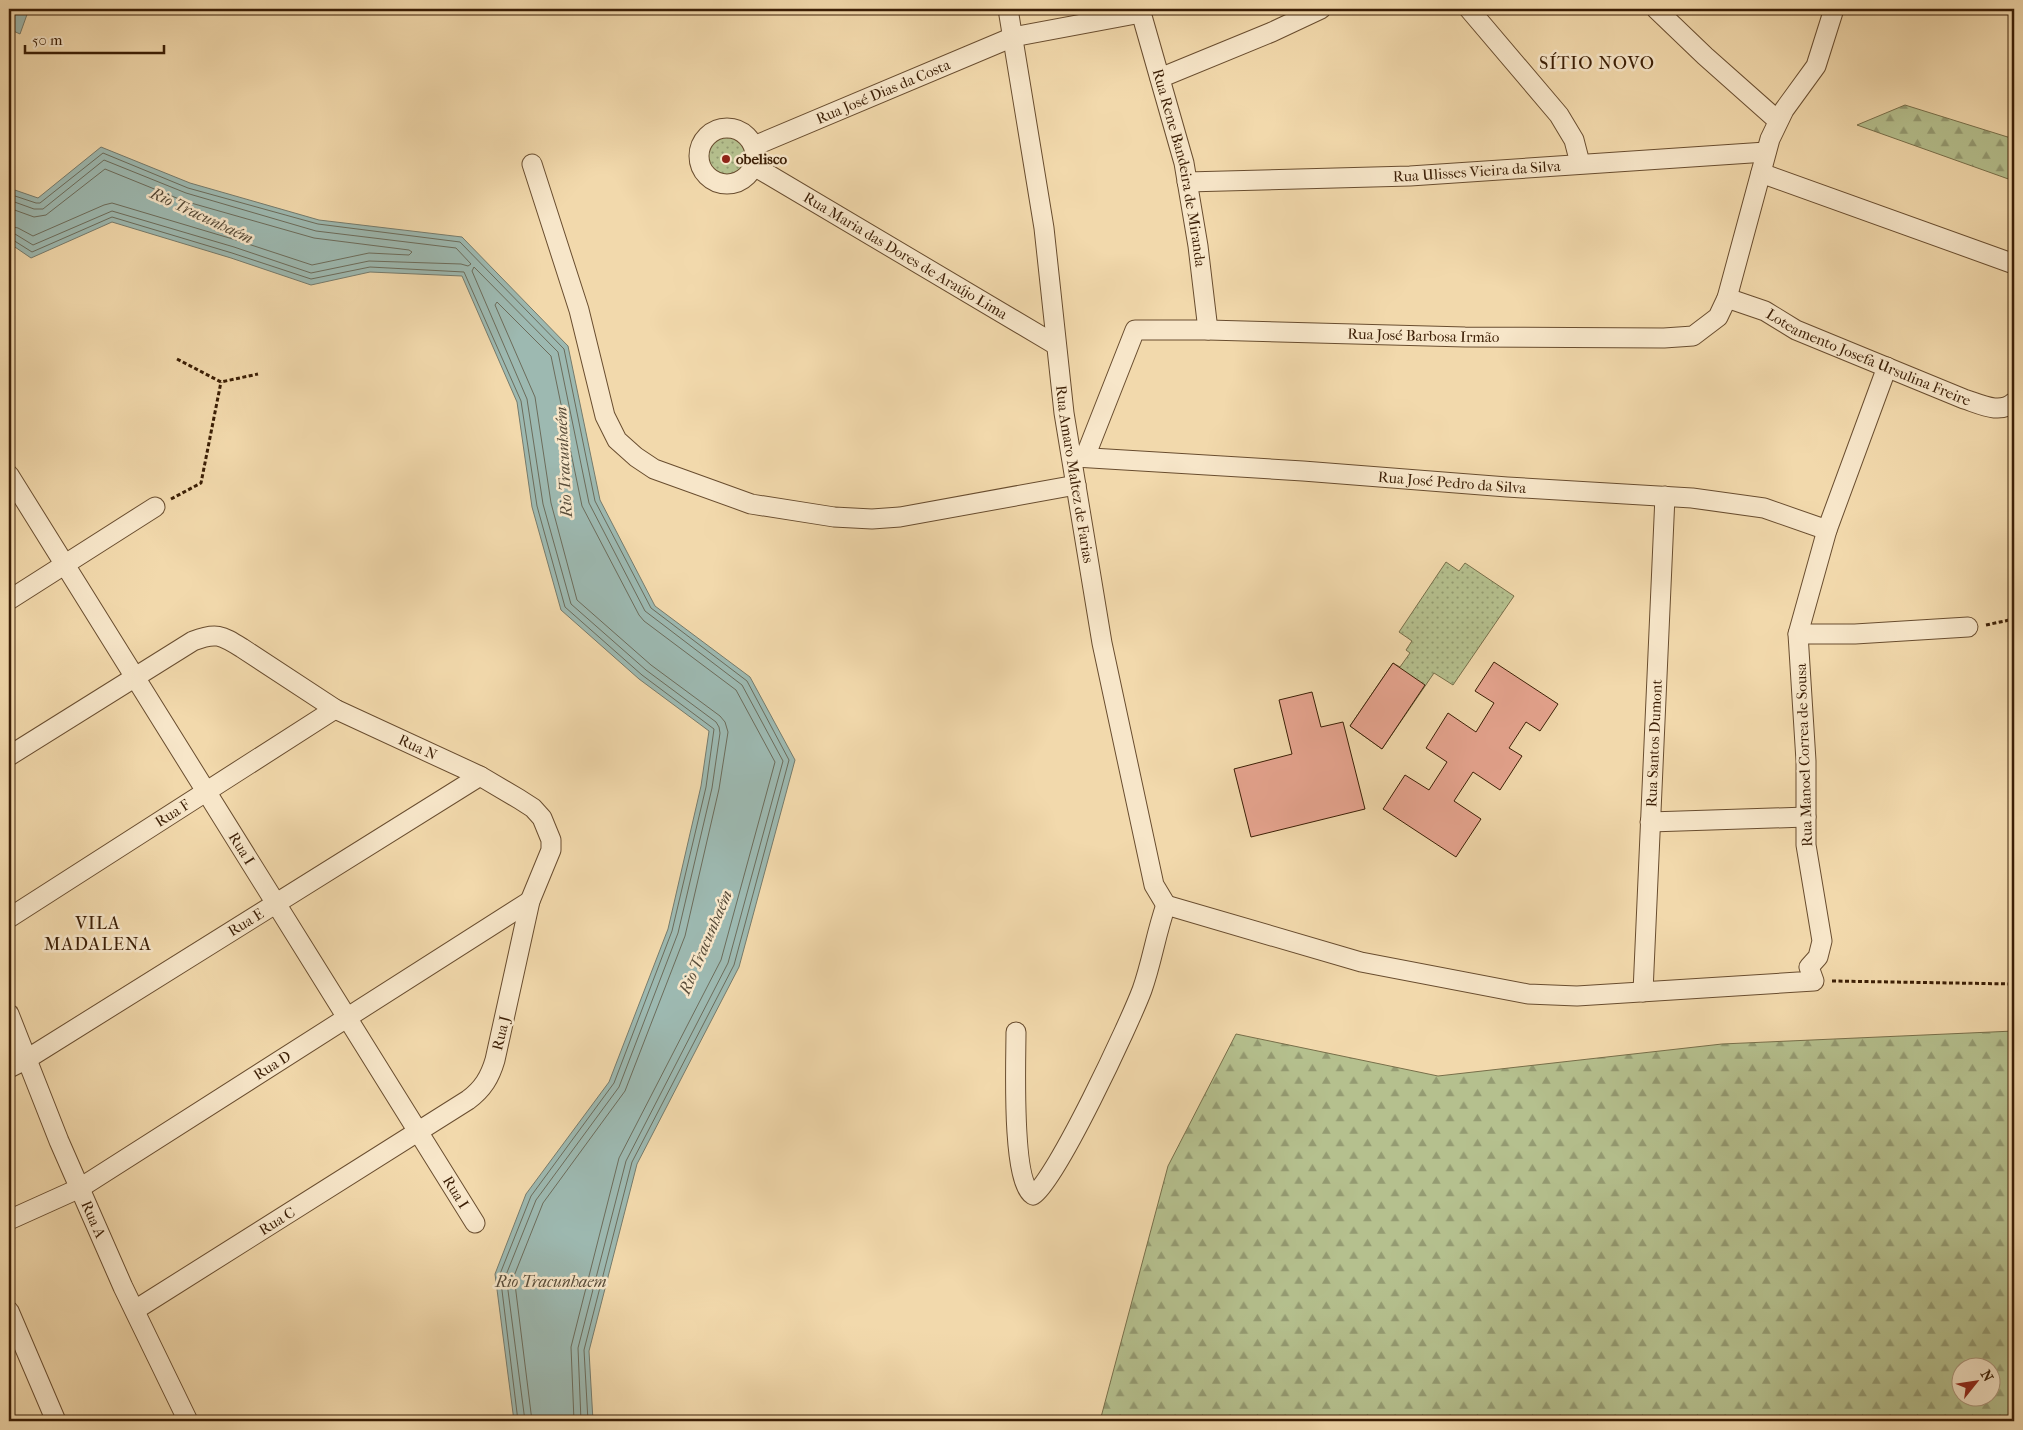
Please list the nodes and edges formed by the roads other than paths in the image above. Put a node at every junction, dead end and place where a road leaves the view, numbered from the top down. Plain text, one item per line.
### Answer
1 (1008, 9) edge
2 (1322, 9) edge
3 (1469, 9) edge
4 (1656, 9) edge
5 (1834, 9) edge
6 (1140, 11) edge
7 (1013, 37) junction
8 (1160, 78) junction
9 (1778, 120) junction
10 (754, 146) junction
11 (1768, 146) junction
12 (1580, 163) junction
13 (532, 164) dead end
14 (754, 166) junction
15 (1761, 172) junction
16 (1187, 182) junction
17 (2014, 264) edge
18 (1727, 298) junction
19 (1208, 330) junction
20 (1056, 345) junction
21 (1887, 367) junction
22 (2013, 403) edge
23 (1078, 457) junction
24 (9, 475) edge
25 (1076, 485) junction
26 (1665, 496) junction
27 (155, 507) road end
28 (1827, 530) junction
29 (64, 565) junction
30 (9, 600) edge
31 (1968, 627) road end
32 (1798, 634) junction
33 (134, 676) junction
34 (335, 709) junction
35 (9, 756) edge
36 (480, 776) junction
37 (206, 792) junction
38 (1806, 817) junction
39 (1650, 822) junction
40 (530, 900) junction
41 (276, 903) junction
42 (1166, 905) junction
43 (9, 918) edge
44 (1643, 992) junction
45 (9, 1014) edge
46 (347, 1017) junction
47 (1016, 1032) dead end
48 (27, 1059) junction
49 (9, 1068) edge
50 (419, 1132) junction
51 (80, 1188) junction
52 (9, 1220) edge
53 (475, 1222) dead end
54 (134, 1310) junction
55 (9, 1311) edge
56 (56, 1421) edge
57 (188, 1421) edge

1 - 7 street, Rua Amaro Maltez de Farias
2 - 8 street
3 - 12 street
4 - 9 street
5 - 9 street
6 - 7 street, Rua José Dias da Costa
6 - 8 street, Rua Rene Bandeira de Miranda
7 - 10 street, Rua José Dias da Costa
7 - 20 street, Rua Amaro Maltez de Farias
8 - 16 street, Rua Rene Bandeira de Miranda
9 - 11 street
10 - 14 street
10 - 14 street
11 - 12 street, Rua Ulisses Vieira da Silva
11 - 15 street
12 - 16 street, Rua Ulisses Vieira da Silva
13 - 25 street
14 - 20 street, Rua Maria das Dores de Araújo Lima
15 - 17 street
15 - 18 street
16 - 19 street, Rua Rene Bandeira de Miranda
18 - 19 street, Rua José Barbosa Irmão
18 - 21 street, Loteamento Josefa Ursulina Freire
19 - 23 street, Rua José Barbosa Irmão
20 - 23 street, Rua Amaro Maltez de Farias
21 - 22 street, Loteamento Josefa Ursulina Freire
21 - 28 street, Rua Manoel Correa de Sousa
23 - 25 street, Rua Amaro Maltez de Farias
23 - 26 street, Rua José Pedro da Silva
24 - 29 street, Rua I
25 - 42 street, Rua Amaro Maltez de Farias
26 - 28 street, Rua José Pedro da Silva
26 - 39 street, Rua Santos Dumont
27 - 29 street
28 - 32 street, Rua Manoel Correa de Sousa
29 - 30 street
29 - 33 street, Rua I
31 - 32 street
32 - 38 street, Rua Manoel Correa de Sousa
33 - 34 street, Rua N
33 - 35 street
33 - 37 street, Rua I
34 - 36 street, Rua N
34 - 37 street, Rua F
36 - 40 street, Rua N
36 - 41 street, Rua E
37 - 41 street, Rua I
37 - 43 street, Rua F
38 - 39 street
38 - 44 street, Rua Manoel Correa de Sousa
39 - 44 street, Rua Santos Dumont
40 - 46 street, Rua D
40 - 50 street, Rua J
41 - 46 street, Rua I
41 - 48 street, Rua E
42 - 44 street
42 - 47 street
45 - 48 street, Rua A
46 - 50 street, Rua I
46 - 51 street, Rua D
48 - 49 street, Rua E
48 - 51 street, Rua A
50 - 53 street, Rua I
50 - 54 street, Rua C
51 - 52 street, Rua D
51 - 54 street, Rua A
54 - 57 street, Rua A
55 - 56 street

